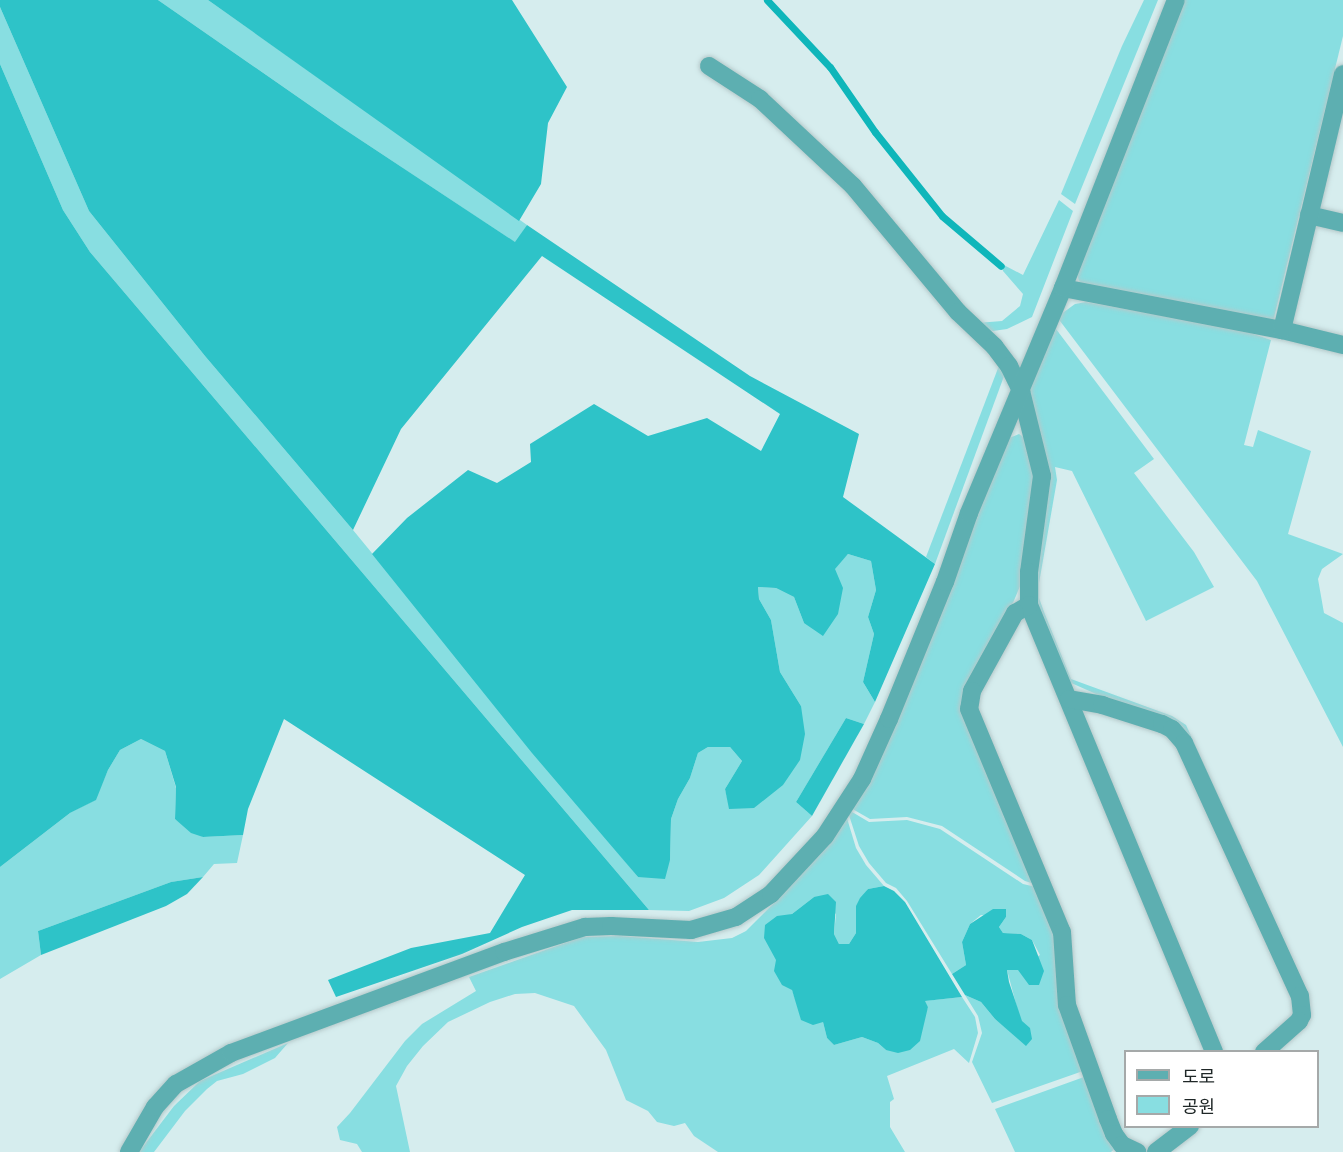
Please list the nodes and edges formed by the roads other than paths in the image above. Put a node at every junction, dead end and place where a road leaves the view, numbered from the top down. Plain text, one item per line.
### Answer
1 (1176, 0) edge
2 (709, 66) dead end
3 (1343, 74) edge
4 (1340, 97) edge
5 (1309, 215) junction
6 (1343, 223) edge
7 (1063, 288) junction
8 (1282, 330) junction
9 (1343, 345) edge
10 (1021, 391) junction
11 (1029, 605) junction
12 (1069, 699) junction
13 (1213, 1050) edge
14 (1266, 1050) edge
15 (1187, 1128) edge
16 (129, 1152) edge
17 (1137, 1152) edge
18 (1156, 1152) edge

1 - 7 street
2 - 10 street
3 - 4 street
4 - 5 street
5 - 6 street
5 - 8 street
7 - 8 street
7 - 10 street
8 - 9 street
10 - 11 street
10 - 16 street
11 - 12 street
11 - 17 street
12 - 13 street
12 - 14 street
15 - 18 street

